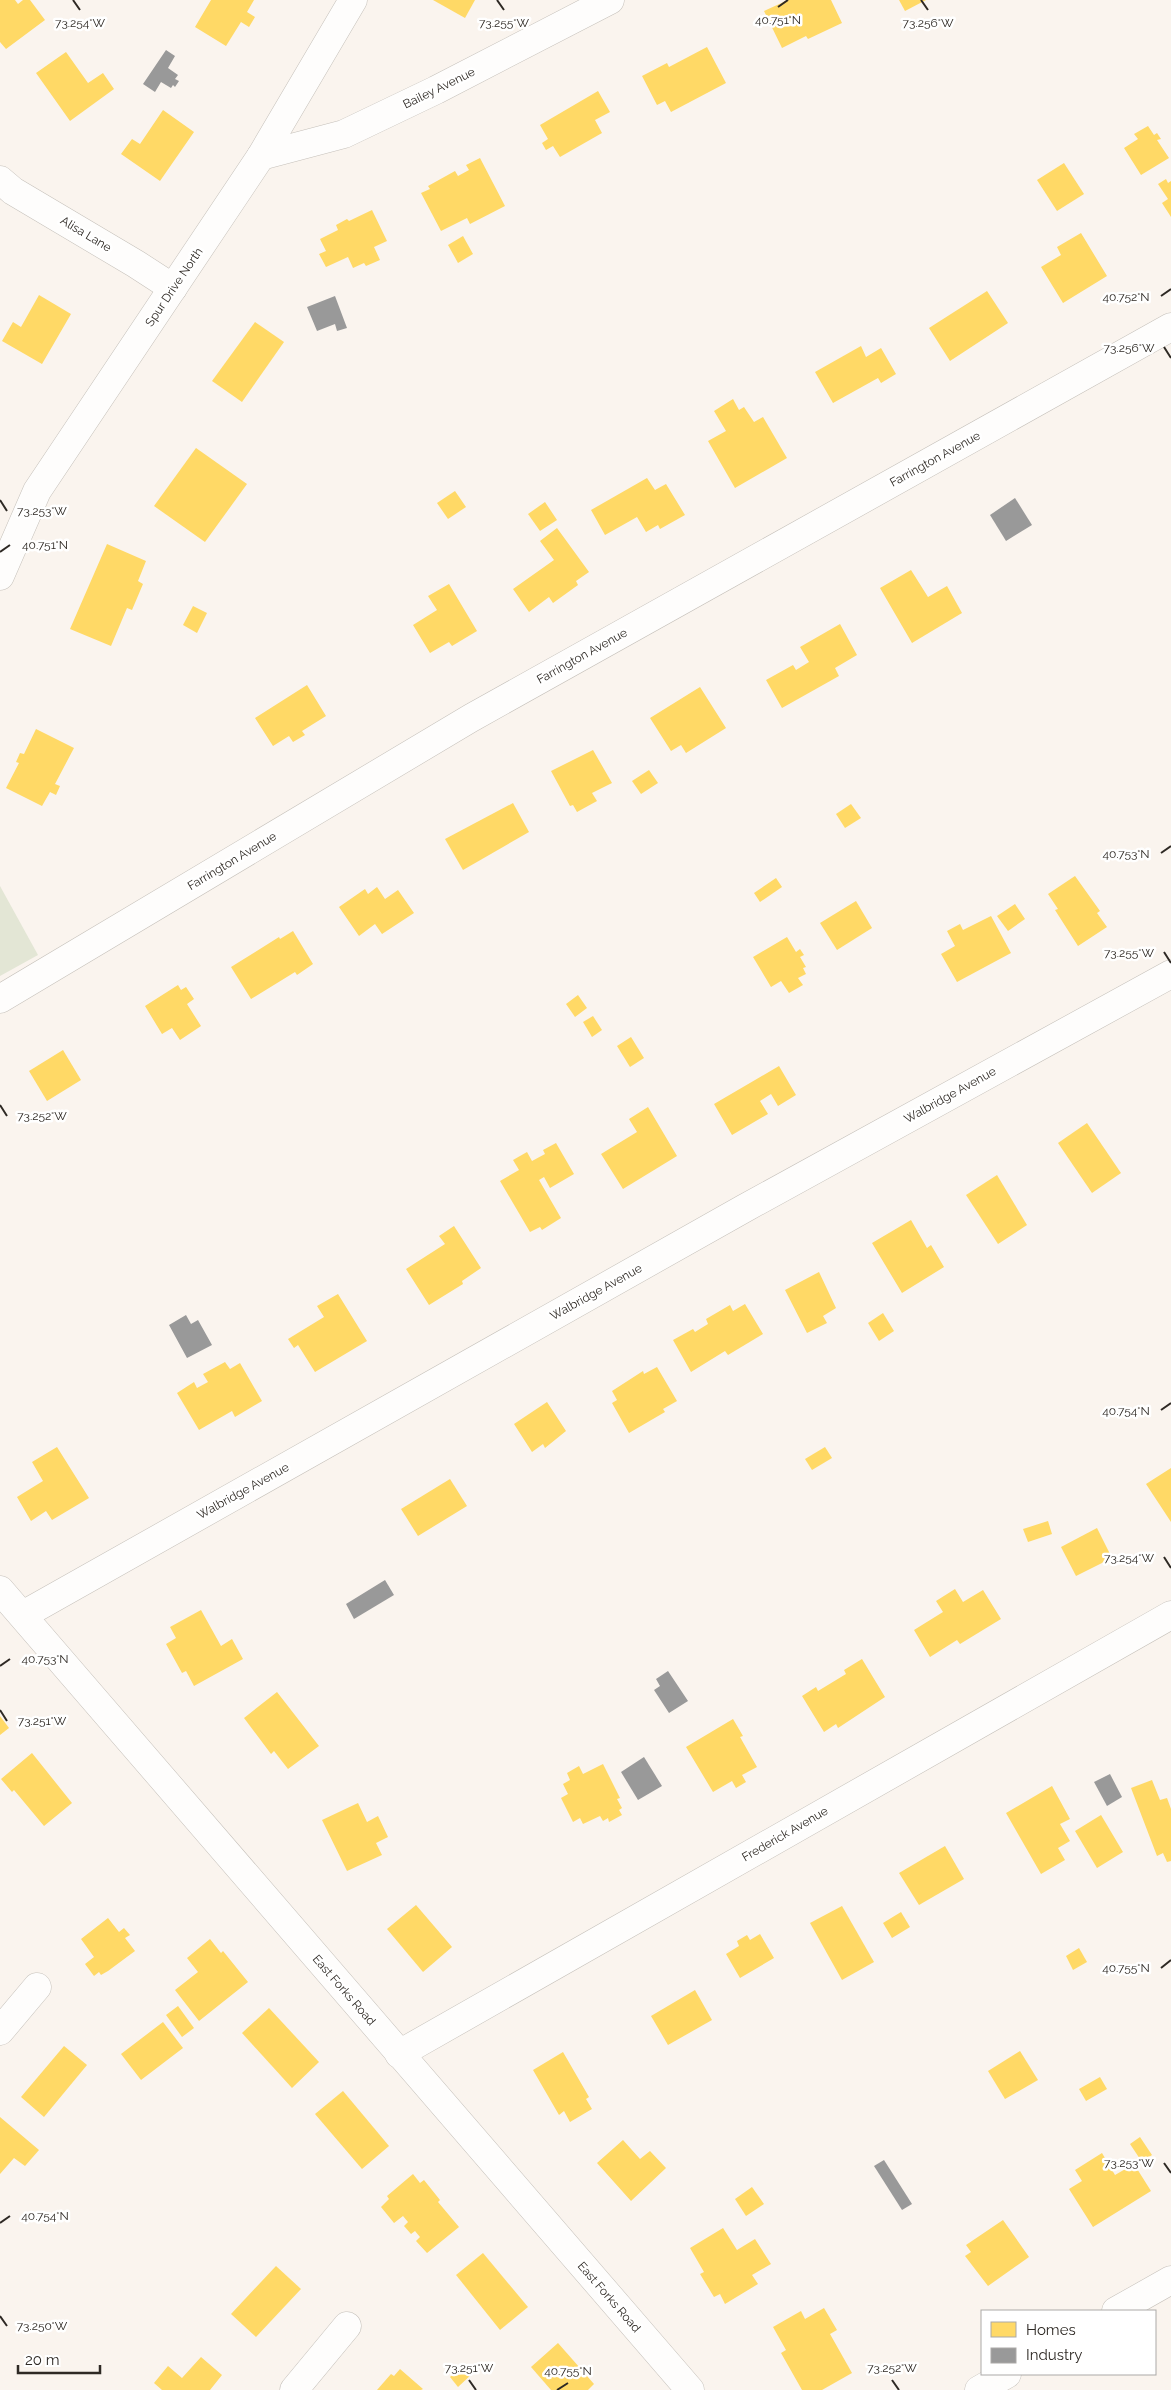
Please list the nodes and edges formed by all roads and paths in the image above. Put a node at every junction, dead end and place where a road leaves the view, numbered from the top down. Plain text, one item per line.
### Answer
1 (353, 0) edge
2 (610, 0) edge
3 (261, 156) junction
4 (0, 180) edge
5 (173, 288) junction
6 (1171, 327) edge
7 (0, 576) edge
8 (1171, 974) edge
9 (0, 1000) edge
10 (0, 1590) edge
11 (23, 1615) junction
12 (1171, 1615) edge
13 (37, 1987) dead end
14 (0, 2031) edge
15 (399, 2054) junction
16 (1171, 2280) edge
17 (1118, 2310) edge
18 (347, 2326) dead end
19 (1005, 2375) edge
20 (294, 2390) edge
21 (690, 2390) edge
22 (979, 2390) edge

1 - 3 street, Spur Drive North
2 - 3 street, Bailey Avenue
3 - 5 street, Spur Drive North
4 - 5 street, Alisa Lane
5 - 7 street, Spur Drive North
6 - 9 street, Farrington Avenue
8 - 11 street, Walbridge Avenue
10 - 11 street, East Forks Road
11 - 15 street, East Forks Road
12 - 15 street, Frederick Avenue
13 - 14 street
15 - 21 street, East Forks Road
16 - 17 street
18 - 20 street
19 - 22 street

